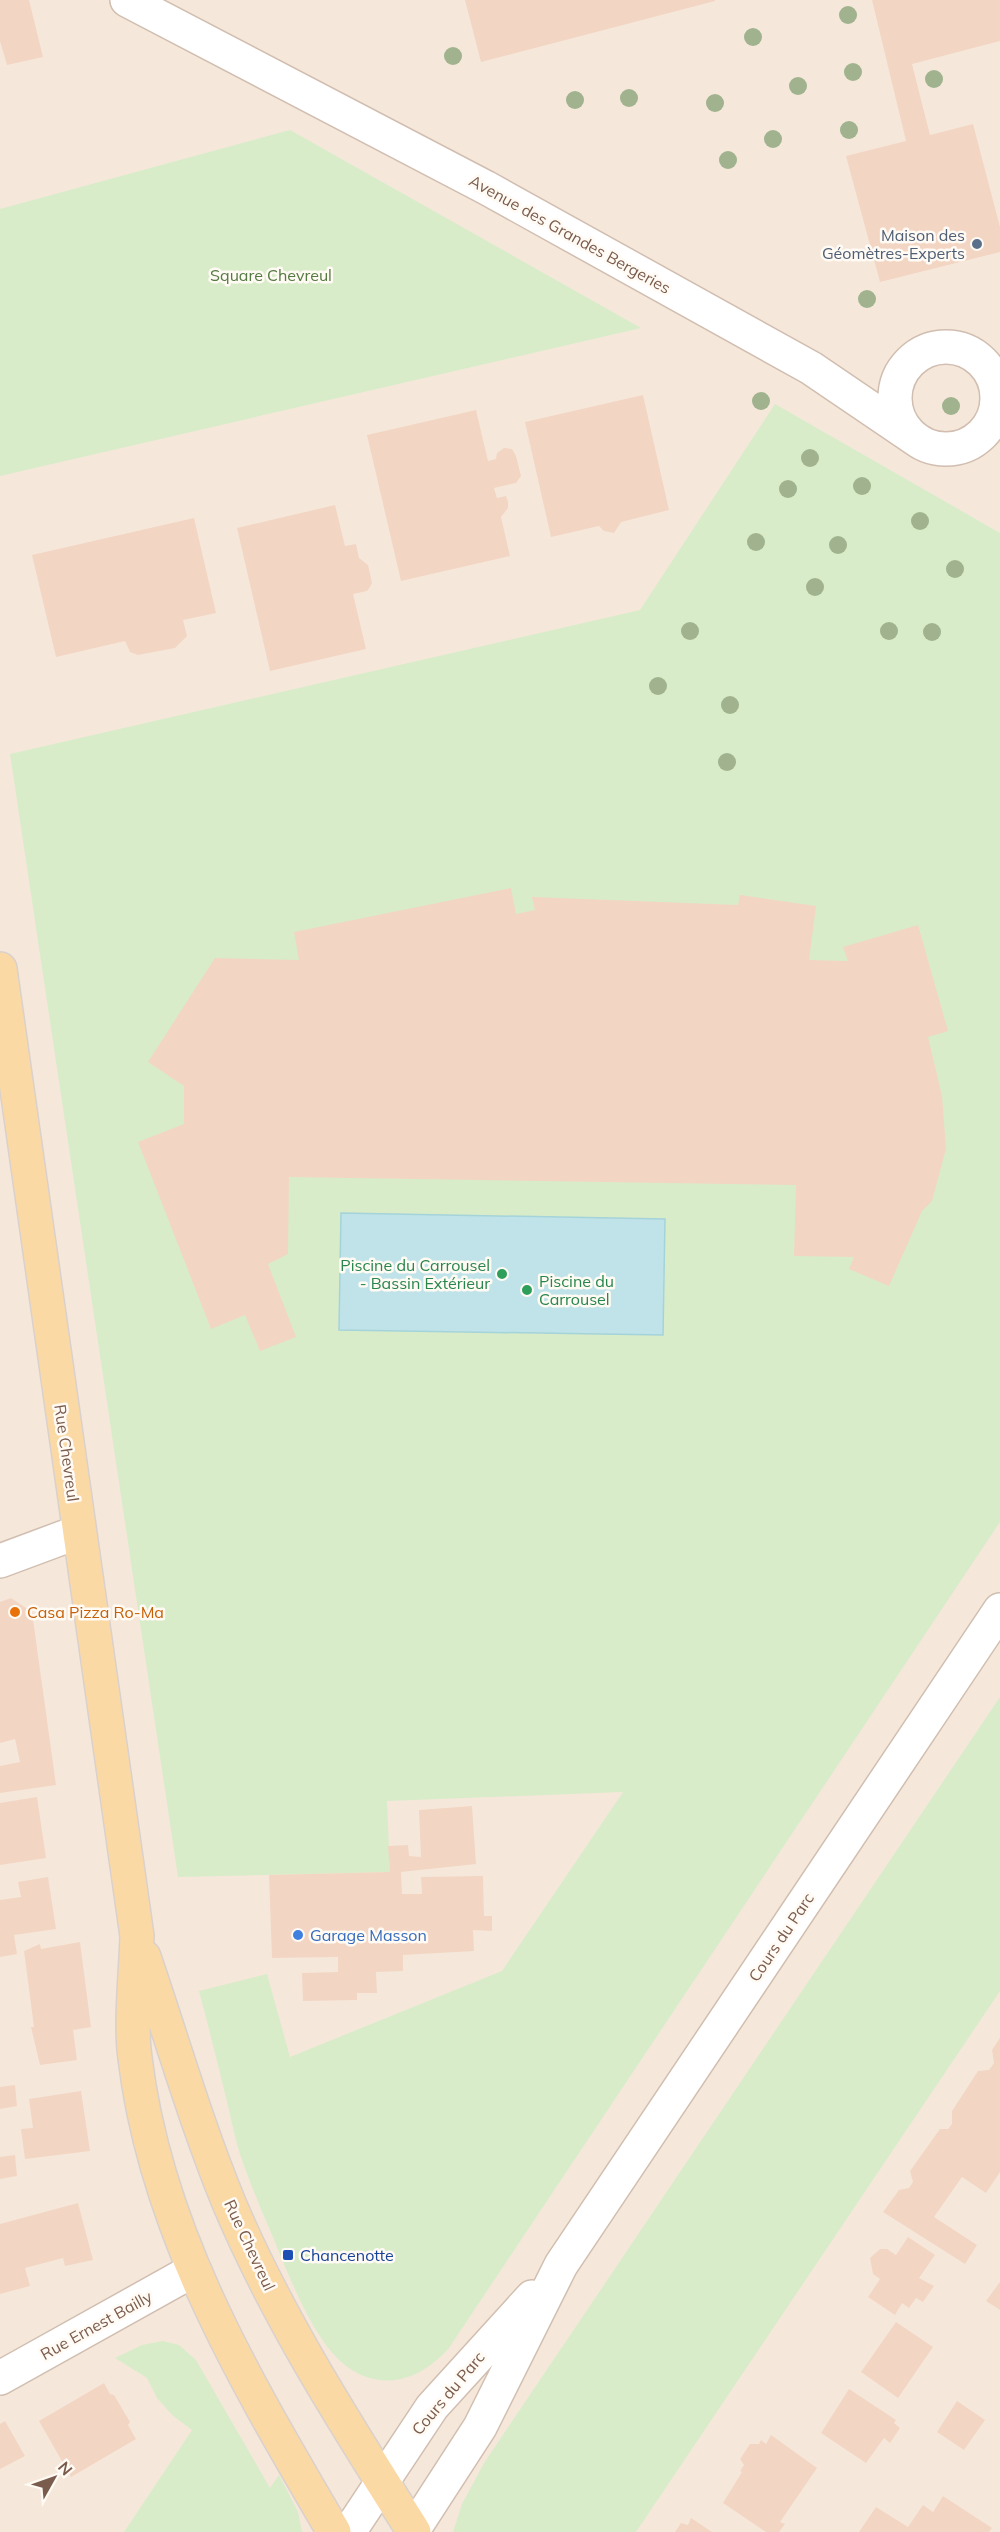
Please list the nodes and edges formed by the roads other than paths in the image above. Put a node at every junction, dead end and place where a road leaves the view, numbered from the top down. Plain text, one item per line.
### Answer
1 (127, 0) edge
2 (176, 0) edge
3 (209, 44) junction
4 (920, 442) dead end
5 (2, 990) edge
6 (78, 1532) junction
7 (0, 1561) edge
8 (1000, 1610) edge
9 (137, 1936) junction
10 (561, 2265) junction
11 (192, 2271) junction
12 (0, 2378) edge
13 (381, 2481) junction
14 (413, 2531) edge
15 (334, 2532) edge
16 (349, 2532) edge

1 - 3 street, Avenue des Grandes Bergeries
2 - 3 street, Avenue des Grandes Bergeries
3 - 4 street, Avenue des Grandes Bergeries
5 - 6 main road, Rue Chevreul
6 - 7 street
6 - 9 main road, Rue Chevreul
8 - 10 street, Cours du Parc
9 - 11 main road, Rue Chevreul
9 - 13 main road, Rue Chevreul
10 - 13 street, Cours du Parc
10 - 14 street, Cours du Parc
11 - 12 street, Rue Ernest Bailly
11 - 15 main road, Rue Chevreul
13 - 14 main road, Rue Chevreul
13 - 16 street, Cours du Parc

